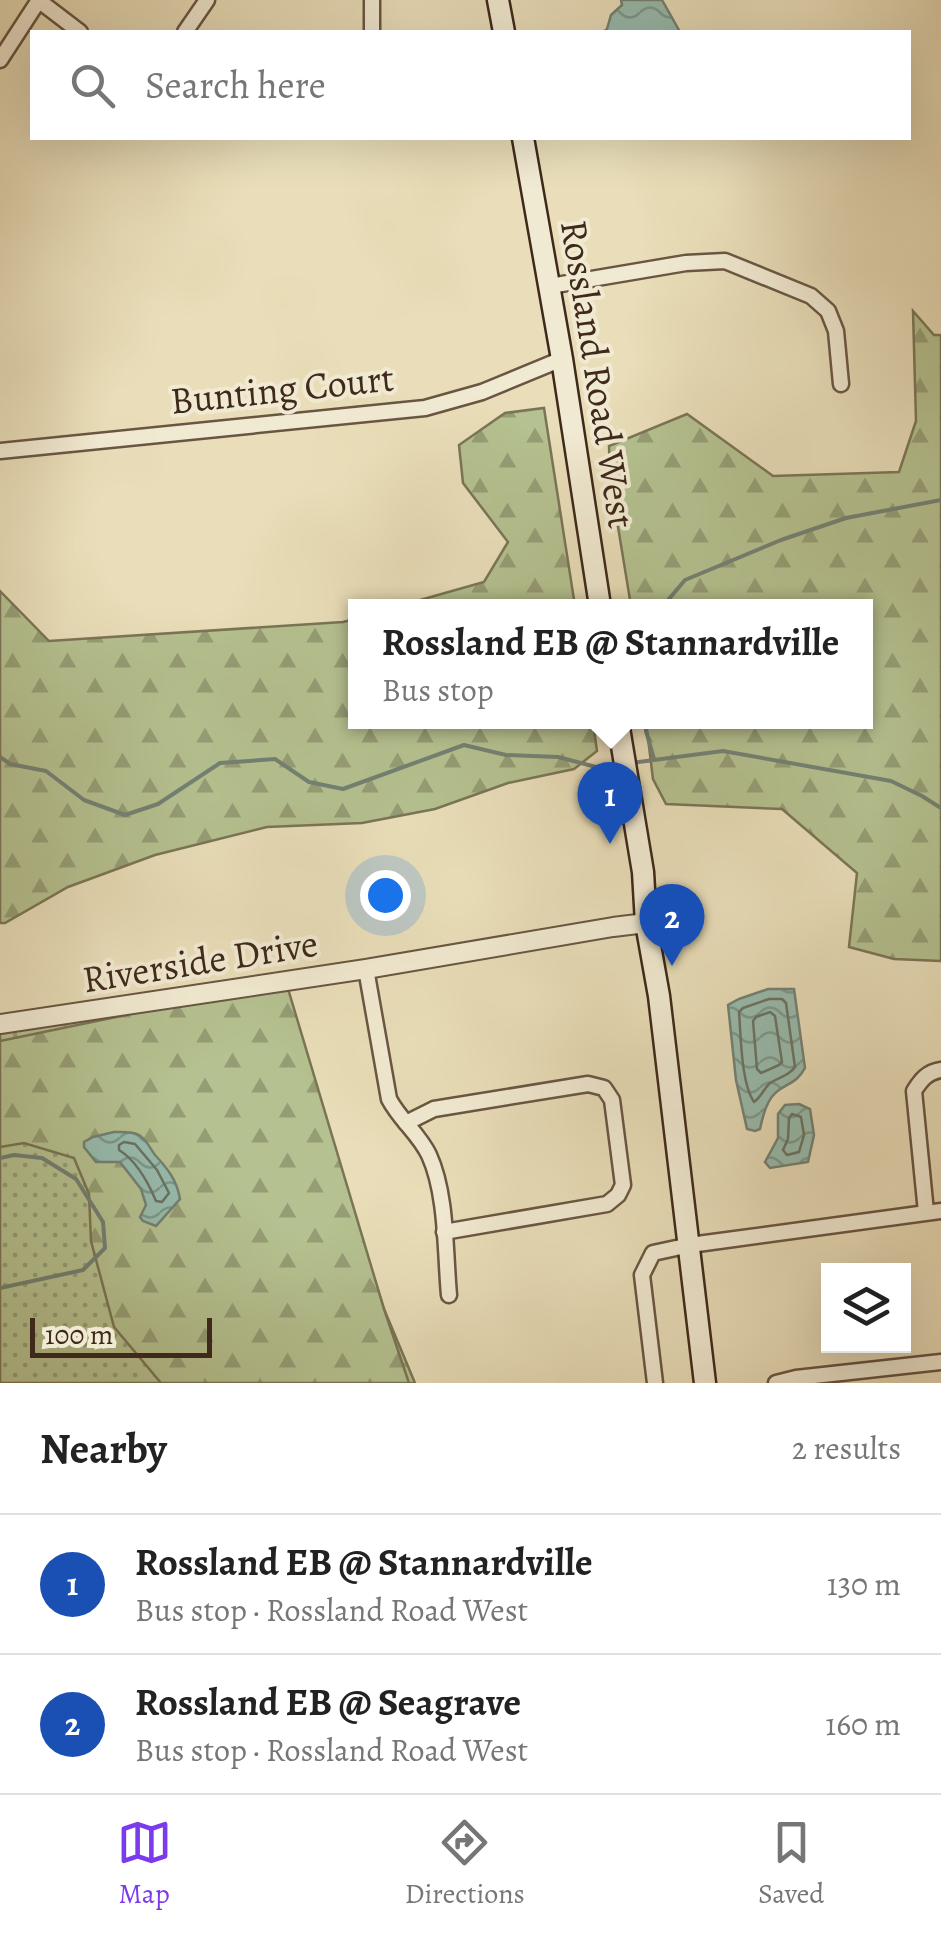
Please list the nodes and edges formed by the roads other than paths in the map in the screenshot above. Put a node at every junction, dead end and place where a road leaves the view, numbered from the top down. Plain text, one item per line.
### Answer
1 (38, 0) edge
2 (208, 0) edge
3 (372, 0) edge
4 (498, 0) edge
5 (77, 30) edge
6 (187, 30) edge
7 (372, 30) edge
8 (504, 30) edge
9 (0, 60) edge
10 (524, 145) edge
11 (550, 286) junction
12 (562, 359) junction
13 (841, 384) dead end
14 (0, 451) edge
15 (599, 599) edge
16 (619, 729) edge
17 (646, 923) junction
18 (366, 968) junction
19 (0, 1024) edge
20 (941, 1070) edge
21 (406, 1122) junction
22 (933, 1211) edge
23 (444, 1232) junction
24 (690, 1244) junction
25 (449, 1295) dead end
26 (941, 1362) edge
27 (902, 1366) junction
28 (655, 1383) edge
29 (705, 1383) edge
30 (776, 1383) edge
31 (905, 1383) edge

1 - 5 street
1 - 9 street
2 - 6 street
3 - 7 street
4 - 8 main road
10 - 11 main road, Rossland Road West
11 - 12 main road, Rossland Road West
11 - 13 street
12 - 14 street, Bunting Court
12 - 15 main road, Rossland Road West
16 - 17 main road
17 - 18 street, Riverside Drive
17 - 24 main road
18 - 19 street, Riverside Drive
18 - 21 street
20 - 22 street
21 - 23 street
21 - 23 street
22 - 24 street
23 - 25 street
24 - 28 street
24 - 29 main road
26 - 27 street
27 - 30 street
27 - 31 street

